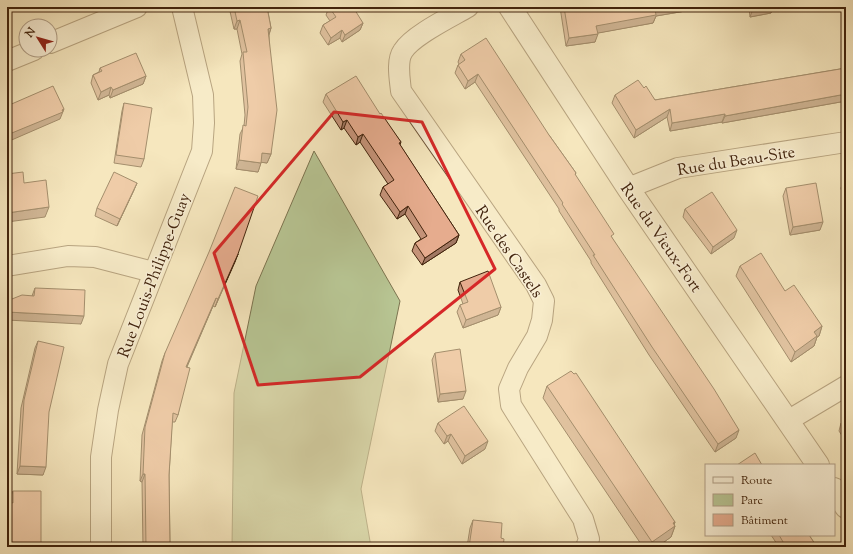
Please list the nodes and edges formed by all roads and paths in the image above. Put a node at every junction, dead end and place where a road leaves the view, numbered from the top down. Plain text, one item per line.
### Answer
1 (137, 7) edge
2 (182, 7) edge
3 (468, 7) edge
4 (510, 7) edge
5 (58, 40) edge
6 (18, 57) edge
7 (7, 61) edge
8 (846, 142) edge
9 (628, 188) junction
10 (7, 266) edge
11 (153, 272) junction
12 (846, 386) edge
13 (789, 420) junction
14 (817, 464) edge
15 (835, 490) edge
16 (846, 507) edge
17 (101, 547) edge
18 (586, 547) edge

1 - 5 street
2 - 11 street, Rue Louis-Philippe-Guay
3 - 18 street, Rue des Castels
4 - 9 street, Rue du Vieux-Fort
6 - 7 street
8 - 9 street, Rue du Beau-Site
9 - 13 street, Rue du Vieux-Fort
10 - 11 street
11 - 17 street, Rue Louis-Philippe-Guay
12 - 13 street
13 - 14 street, Rue du Vieux-Fort
15 - 16 street

